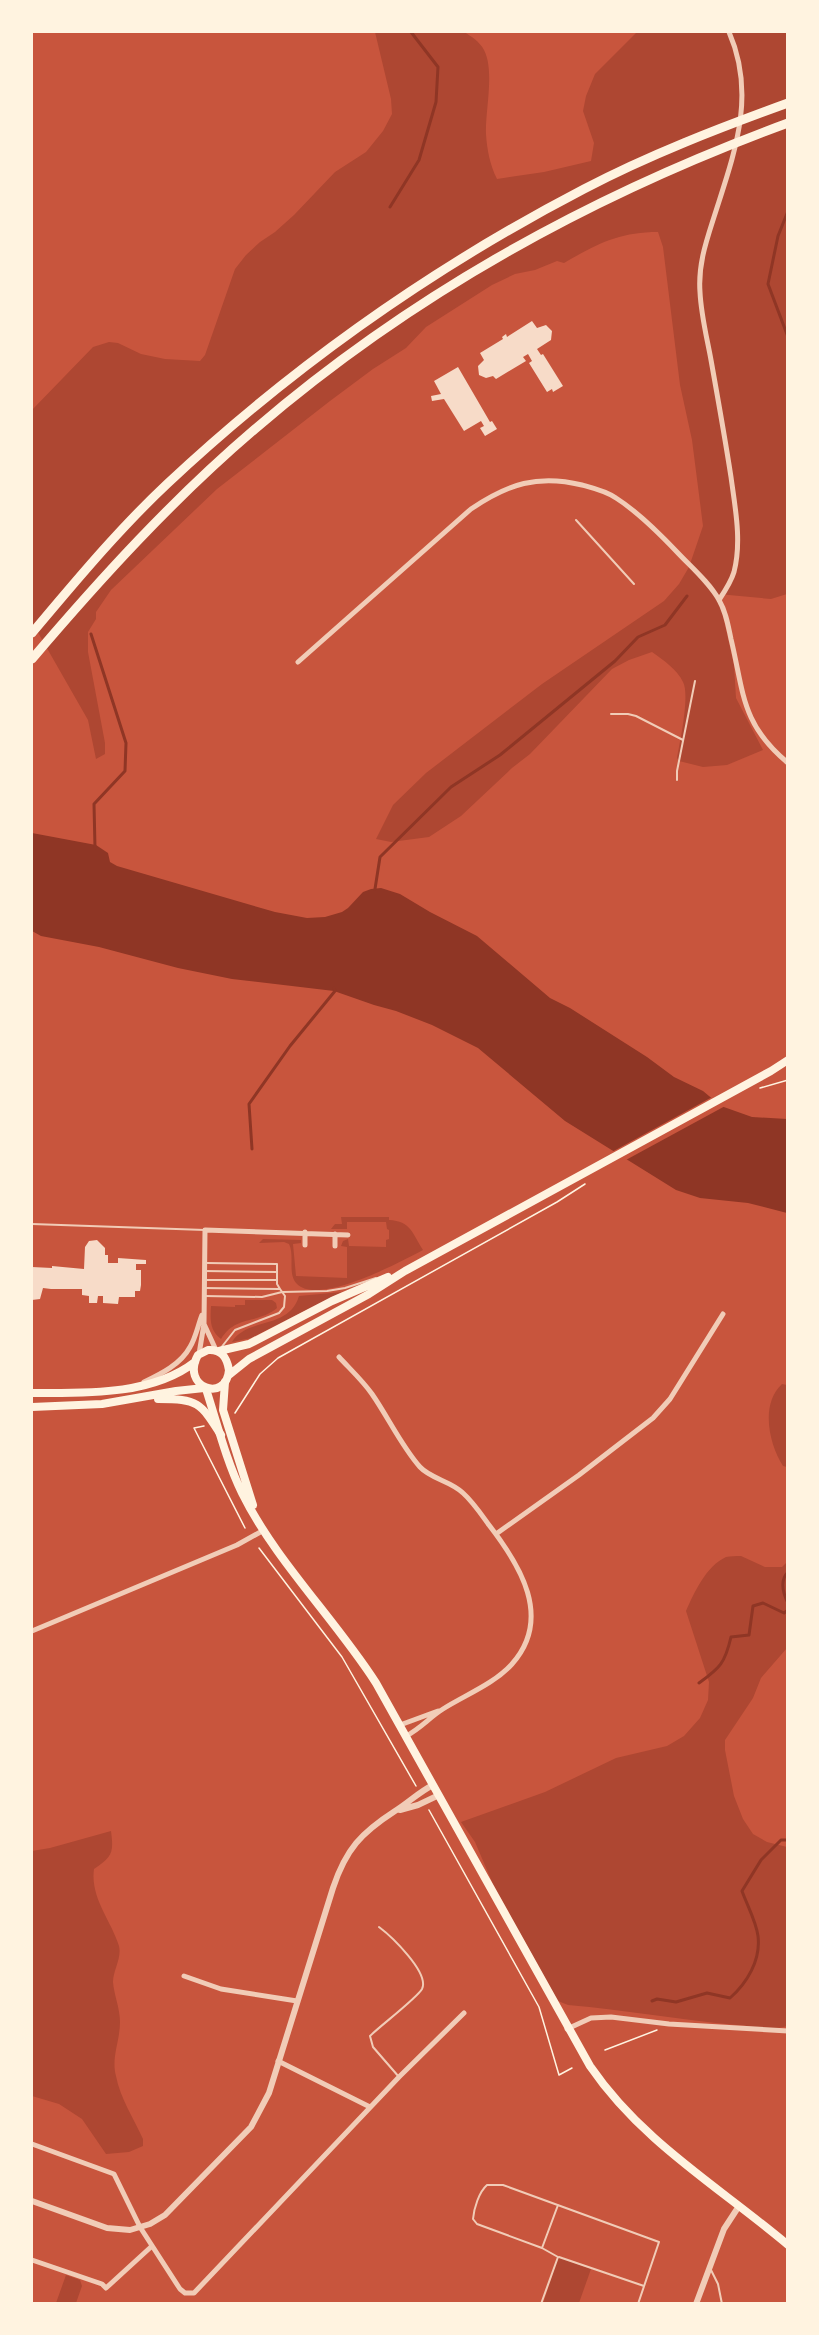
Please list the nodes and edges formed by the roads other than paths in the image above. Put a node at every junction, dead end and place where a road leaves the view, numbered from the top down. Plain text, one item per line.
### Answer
1 (729, 32) edge
2 (788, 103) edge
3 (788, 123) edge
4 (576, 520) dead end
5 (634, 584) dead end
6 (719, 600) junction
7 (32, 633) edge
8 (32, 659) edge
9 (298, 662) dead end
10 (695, 681) dead end
11 (611, 714) dead end
12 (683, 740) junction
13 (788, 764) edge
14 (677, 780) dead end
15 (788, 1062) edge
16 (32, 1224) edge
17 (205, 1230) junction
18 (305, 1232) junction
19 (335, 1234) junction
20 (348, 1235) dead end
21 (305, 1245) dead end
22 (335, 1246) dead end
23 (204, 1263) junction
24 (204, 1271) junction
25 (405, 1271) junction
26 (277, 1272) junction
27 (204, 1280) junction
28 (277, 1281) junction
29 (204, 1288) junction
30 (281, 1291) junction
31 (204, 1296) junction
32 (203, 1311) junction
33 (723, 1314) dead end
34 (204, 1324) junction
35 (217, 1350) junction
36 (339, 1357) dead end
37 (197, 1359) junction
38 (227, 1378) junction
39 (137, 1386) junction
40 (205, 1389) junction
41 (32, 1393) edge
42 (142, 1398) junction
43 (32, 1407) edge
44 (221, 1435) junction
45 (255, 1514) junction
46 (264, 1530) junction
47 (496, 1534) junction
48 (32, 1631) edge
49 (440, 1711) junction
50 (400, 1725) junction
51 (406, 1736) junction
52 (434, 1785) junction
53 (439, 1795) junction
54 (396, 1810) junction
55 (379, 1927) dead end
56 (184, 1976) dead end
57 (297, 2001) junction
58 (464, 2013) dead end
59 (567, 2029) junction
60 (788, 2031) edge
61 (278, 2061) junction
62 (399, 2078) junction
63 (370, 2107) junction
64 (32, 2144) edge
65 (32, 2201) edge
66 (558, 2204) junction
67 (739, 2206) junction
68 (140, 2227) junction
69 (788, 2245) edge
70 (152, 2246) junction
71 (542, 2248) junction
72 (558, 2257) junction
73 (32, 2260) edge
74 (710, 2268) junction
75 (644, 2286) junction
76 (541, 2304) edge
77 (638, 2304) edge
78 (696, 2304) edge
79 (722, 2304) edge

1 - 6 street
2 - 7 highway
3 - 8 highway
4 - 5 lane
6 - 9 street
6 - 13 street
10 - 12 lane
11 - 12 lane
12 - 14 lane
15 - 25 main road
16 - 17 lane
17 - 18 street
17 - 23 street
18 - 19 street
18 - 21 street
19 - 20 street
19 - 22 street
23 - 24 street
23 - 26 lane
24 - 26 lane
24 - 27 street
25 - 30 lane
25 - 35 main road
25 - 38 main road
26 - 28 lane
27 - 28 lane
27 - 29 street
28 - 30 lane
29 - 30 lane
29 - 31 street
30 - 31 lane
30 - 35 lane
31 - 32 street
32 - 34 street
32 - 39 street
33 - 47 street
34 - 35 street
34 - 37 street
35 - 37 main road
35 - 38 main road
36 - 47 street
37 - 39 main road
37 - 40 main road
38 - 40 main road
38 - 45 main road
39 - 41 main road
40 - 42 main road
40 - 44 main road
42 - 43 main road
42 - 44 main road
44 - 45 main road
45 - 46 main road
46 - 48 street
46 - 50 main road
47 - 49 street
49 - 50 street
49 - 51 street
50 - 51 main road
51 - 52 main road
52 - 53 main road
52 - 54 street
53 - 54 street
53 - 59 main road
54 - 57 street
55 - 62 lane
56 - 57 street
57 - 61 street
58 - 62 street
59 - 60 street
59 - 67 main road
61 - 63 street
61 - 68 street
62 - 63 street
63 - 70 street
64 - 68 street
65 - 68 street
66 - 71 lane
66 - 71 lane
66 - 75 lane
67 - 69 main road
67 - 74 street
68 - 70 street
70 - 73 street
71 - 72 lane
72 - 75 lane
72 - 76 lane
74 - 78 street
74 - 79 lane
75 - 77 lane

